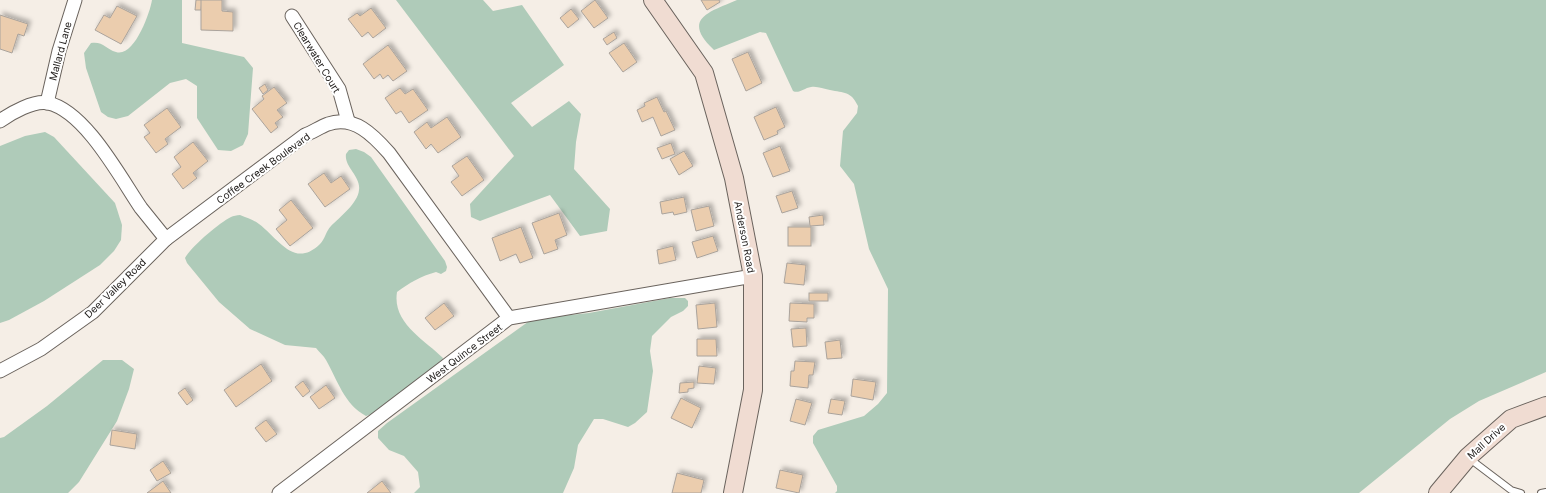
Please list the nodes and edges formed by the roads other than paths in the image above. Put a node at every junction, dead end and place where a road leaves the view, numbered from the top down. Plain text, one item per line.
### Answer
1 (75, 0) edge
2 (653, 0) edge
3 (292, 16) dead end
4 (47, 103) junction
5 (0, 121) edge
6 (348, 121) junction
7 (166, 239) junction
8 (752, 276) junction
9 (509, 318) junction
10 (0, 371) edge
11 (1546, 406) edge
12 (1468, 457) junction
13 (1546, 492) edge
14 (279, 493) edge
15 (733, 493) edge
16 (1438, 493) edge
17 (1521, 493) edge
18 (1541, 493) edge

1 - 4 street, Mallard Lane
2 - 8 street, Anderson Road
3 - 6 street, Clearwater Court
4 - 5 street
4 - 7 street
6 - 7 street, Coffee Creek Boulevard
6 - 9 street
7 - 10 street, Deer Valley Road
8 - 9 street, West Quince Street
8 - 15 street, Anderson Road
9 - 14 street, West Quince Street
11 - 12 street, Mall Drive
12 - 16 street, Mall Drive
12 - 17 lane
13 - 18 lane

